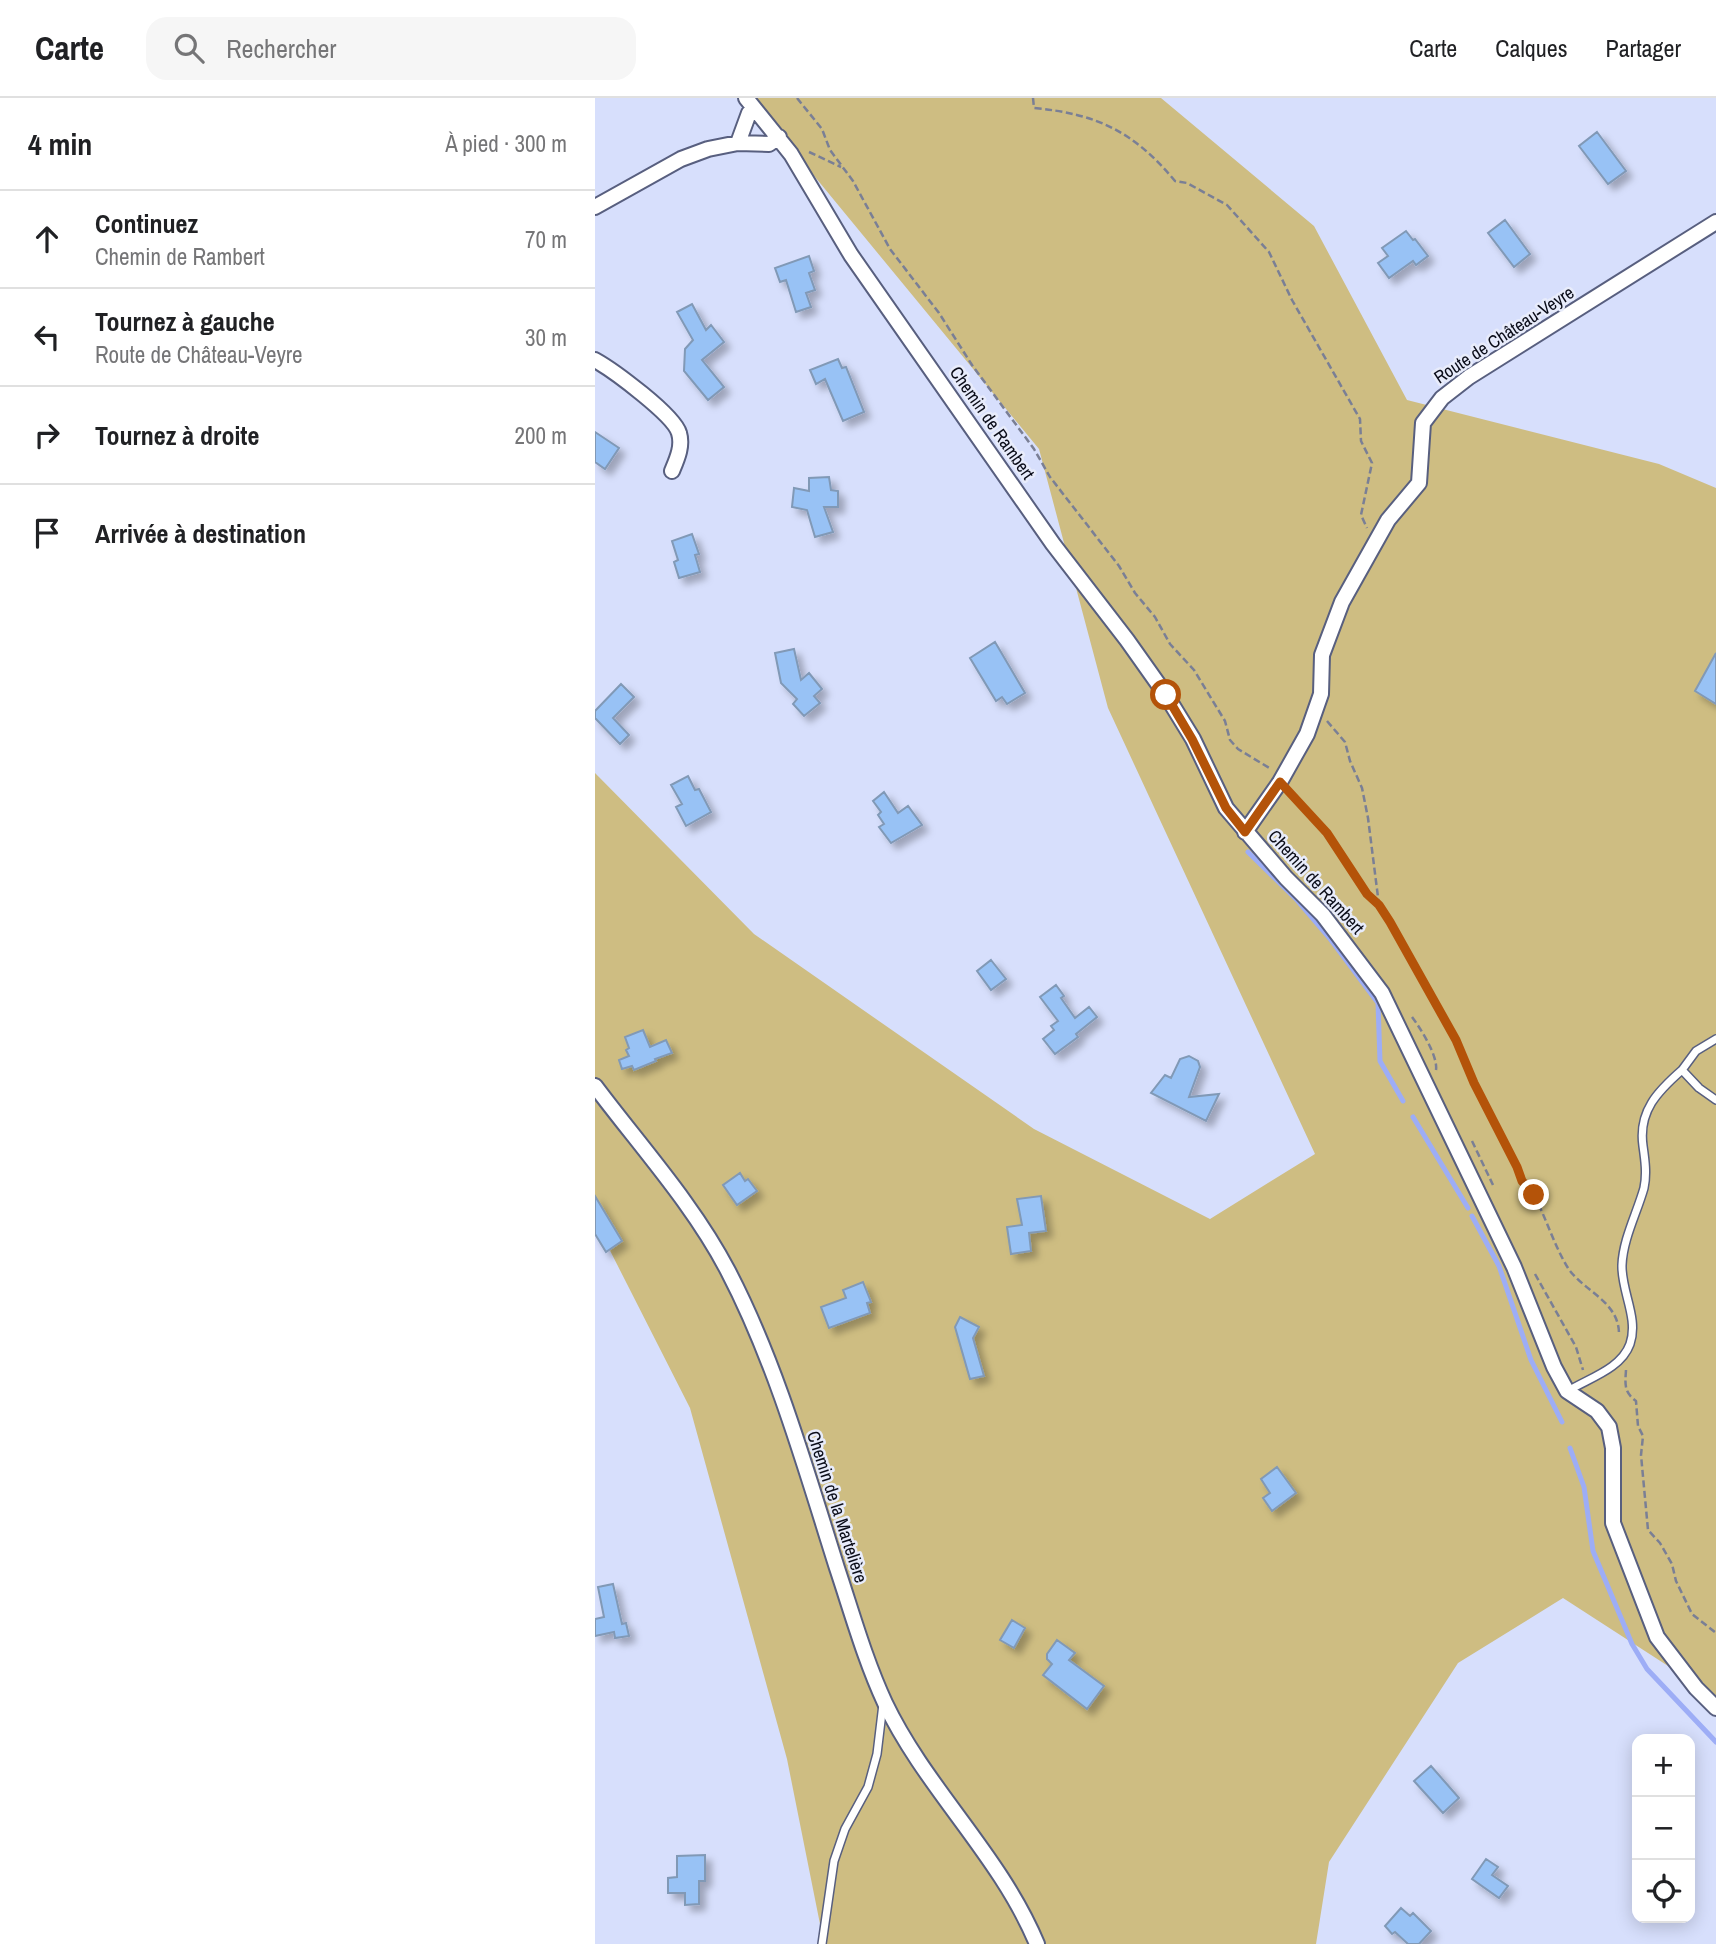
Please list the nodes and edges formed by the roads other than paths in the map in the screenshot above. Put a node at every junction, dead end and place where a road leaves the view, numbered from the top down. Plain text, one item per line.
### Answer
1 (750, 103) edge
2 (779, 137) junction
3 (738, 143) junction
4 (595, 207) edge
5 (1716, 222) edge
6 (595, 360) edge
7 (672, 471) dead end
8 (1245, 832) junction
9 (1716, 1038) edge
10 (1682, 1070) junction
11 (595, 1086) edge
12 (1716, 1100) edge
13 (1567, 1391) junction
14 (883, 1700) junction
15 (1716, 1708) edge
16 (822, 1944) edge
17 (1037, 1944) edge

1 - 2 street, Chemin de Rambert
1 - 3 street
2 - 3 street
2 - 8 street, Chemin de Rambert
3 - 4 street
5 - 8 street, Route de Château-Veyre
6 - 7 street
8 - 13 street, Chemin de Rambert
9 - 10 lane
10 - 12 lane
10 - 13 lane
11 - 14 street, Chemin de la Martelière
13 - 15 street, Chemin de Rambert
14 - 16 lane
14 - 17 street, Chemin de la Martelière

